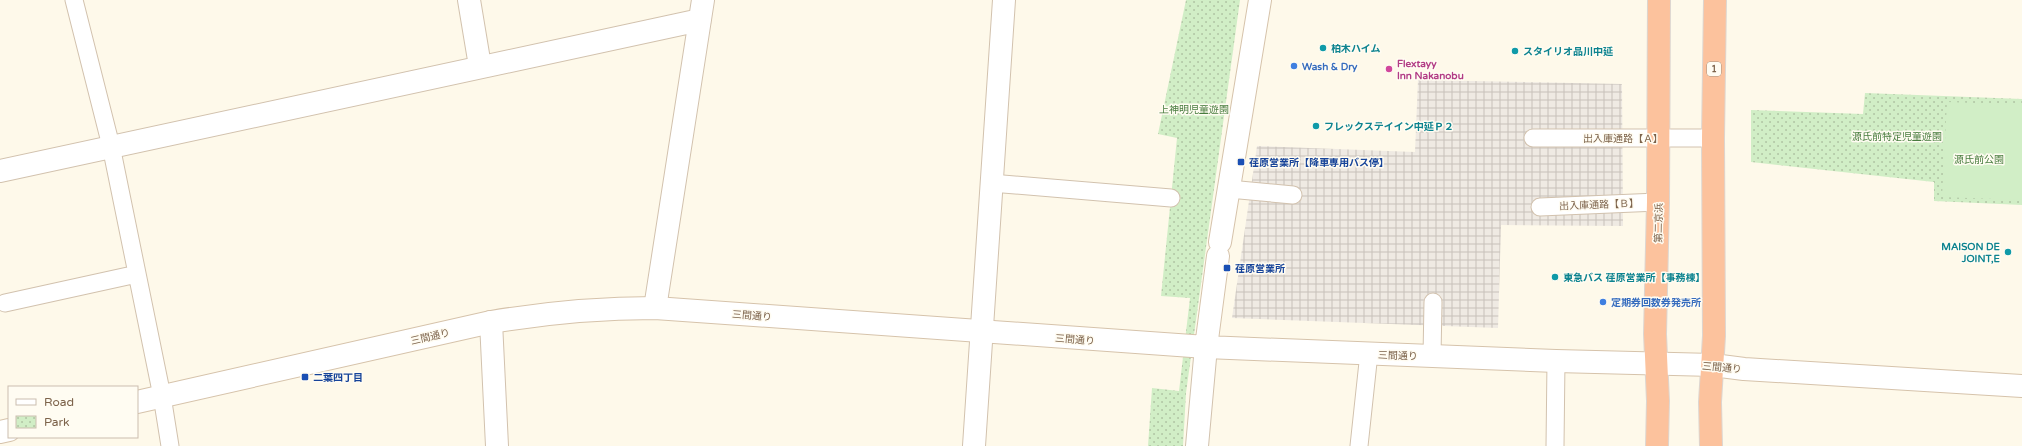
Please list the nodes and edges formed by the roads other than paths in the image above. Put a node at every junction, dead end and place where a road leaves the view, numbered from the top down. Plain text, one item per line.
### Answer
1 (74, 0) edge
2 (469, 0) edge
3 (1004, 0) edge
4 (1260, 0) edge
5 (1659, 0) edge
6 (1715, 0) edge
7 (702, 10) edge
8 (480, 66) junction
9 (1533, 138) dead end
10 (1713, 138) junction
11 (1658, 139) junction
12 (111, 146) junction
13 (0, 171) edge
14 (990, 183) junction
15 (1229, 189) junction
16 (1293, 195) dead end
17 (1171, 198) dead end
18 (1658, 202) junction
19 (1540, 207) dead end
20 (137, 274) junction
21 (1433, 302) dead end
22 (5, 303) dead end
23 (655, 308) junction
24 (490, 322) junction
25 (982, 333) junction
26 (1206, 347) junction
27 (1369, 353) junction
28 (1432, 356) junction
29 (1556, 361) junction
30 (1655, 364) junction
31 (1713, 365) junction
32 (2022, 386) edge
33 (162, 396) junction
34 (138, 402) edge
35 (170, 446) edge
36 (497, 446) edge
37 (974, 446) edge
38 (1197, 446) edge
39 (1360, 446) edge
40 (1555, 446) edge
41 (1657, 446) edge
42 (1710, 446) edge

1 - 12 lane
2 - 8 street
3 - 14 street
4 - 15 street
5 - 11 highway, 第二京浜
6 - 10 highway, 1
7 - 8 street
7 - 23 street
8 - 12 street
9 - 11 lane, 出入庫通路【Ａ】
10 - 11 lane, 出入庫通路【Ａ】
10 - 31 highway, 1
11 - 18 highway, 第二京浜
12 - 13 street
12 - 20 lane
14 - 17 lane
14 - 25 street
15 - 16 lane
15 - 26 street
18 - 19 lane, 出入庫通路【Ｂ】
18 - 30 highway, 第二京浜
20 - 22 lane
20 - 33 lane
21 - 28 lane
23 - 24 street, 三間通り
23 - 25 street, 三間通り
24 - 33 street, 三間通り
24 - 36 street
25 - 26 street, 三間通り
25 - 37 street
26 - 27 street, 三間通り
26 - 38 street
27 - 28 street, 三間通り
27 - 39 lane
28 - 29 street, 三間通り
29 - 30 street, 三間通り
29 - 40 lane
30 - 31 street, 三間通り
30 - 41 highway, 第二京浜
31 - 32 street, 三間通り
31 - 42 highway, 1
33 - 34 street, 三間通り
33 - 35 lane

